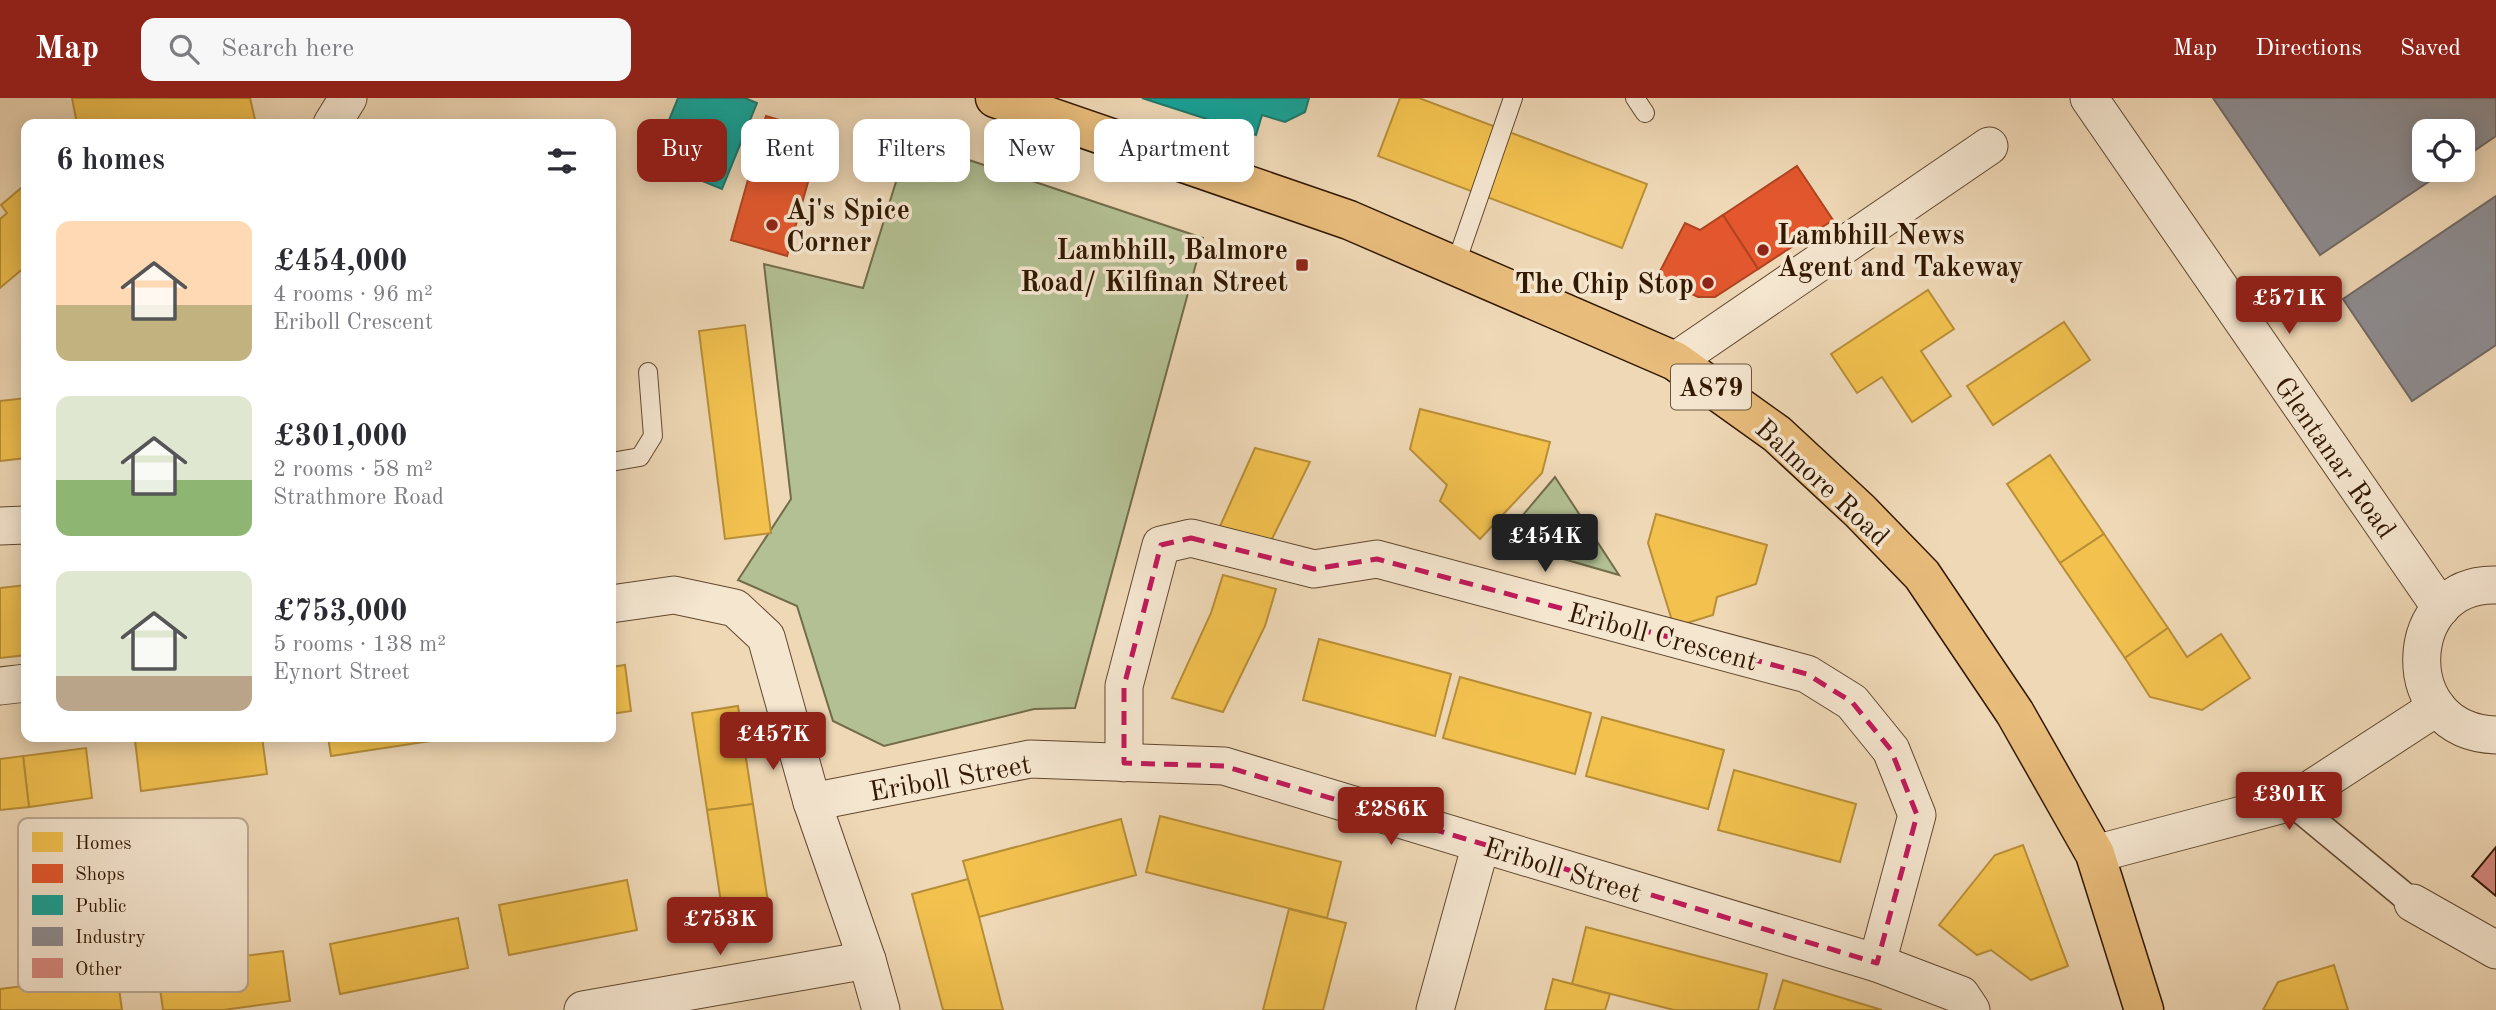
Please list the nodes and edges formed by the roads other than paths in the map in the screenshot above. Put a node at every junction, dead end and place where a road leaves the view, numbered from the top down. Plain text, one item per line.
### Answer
1 (348, 98) edge
2 (995, 98) edge
3 (1513, 98) edge
4 (2089, 98) edge
5 (335, 119) edge
6 (1989, 146) dead end
7 (1455, 266) junction
8 (1675, 361) junction
9 (648, 372) dead end
10 (616, 461) edge
11 (21, 525) edge
12 (0, 526) edge
13 (2496, 584) edge
14 (616, 603) edge
15 (2441, 608) junction
16 (21, 684) edge
17 (0, 686) edge
18 (2437, 707) junction
19 (2496, 734) edge
20 (1124, 763) junction
21 (811, 802) junction
22 (2291, 802) junction
23 (1481, 844) junction
24 (2095, 854) junction
25 (2413, 904) joint
26 (2496, 950) edge
27 (867, 960) junction
28 (1877, 963) junction
29 (583, 1010) edge
30 (881, 1010) edge
31 (1436, 1010) edge
32 (1971, 1010) edge
33 (2144, 1010) edge

1 - 5 street
2 - 7 main road, Balmore Road / A879
3 - 7 lane
4 - 15 street, Glentanar Road
6 - 8 street
7 - 8 main road, Balmore Road / A879
8 - 24 main road, Balmore Road / A879
9 - 10 lane
11 - 12 street
13 - 15 street
14 - 21 street
15 - 18 street
16 - 17 street
18 - 19 street
18 - 22 street
20 - 21 street, Eriboll Street
20 - 23 street, Eriboll Street
20 - 28 street, Eriboll Crescent
21 - 27 street
22 - 24 street
22 - 25 street
23 - 28 street, Eriboll Street
23 - 31 street
24 - 33 main road, Balmore Road / A879
25 - 26 street
27 - 29 street
27 - 30 street
28 - 32 street, Eriboll Street

